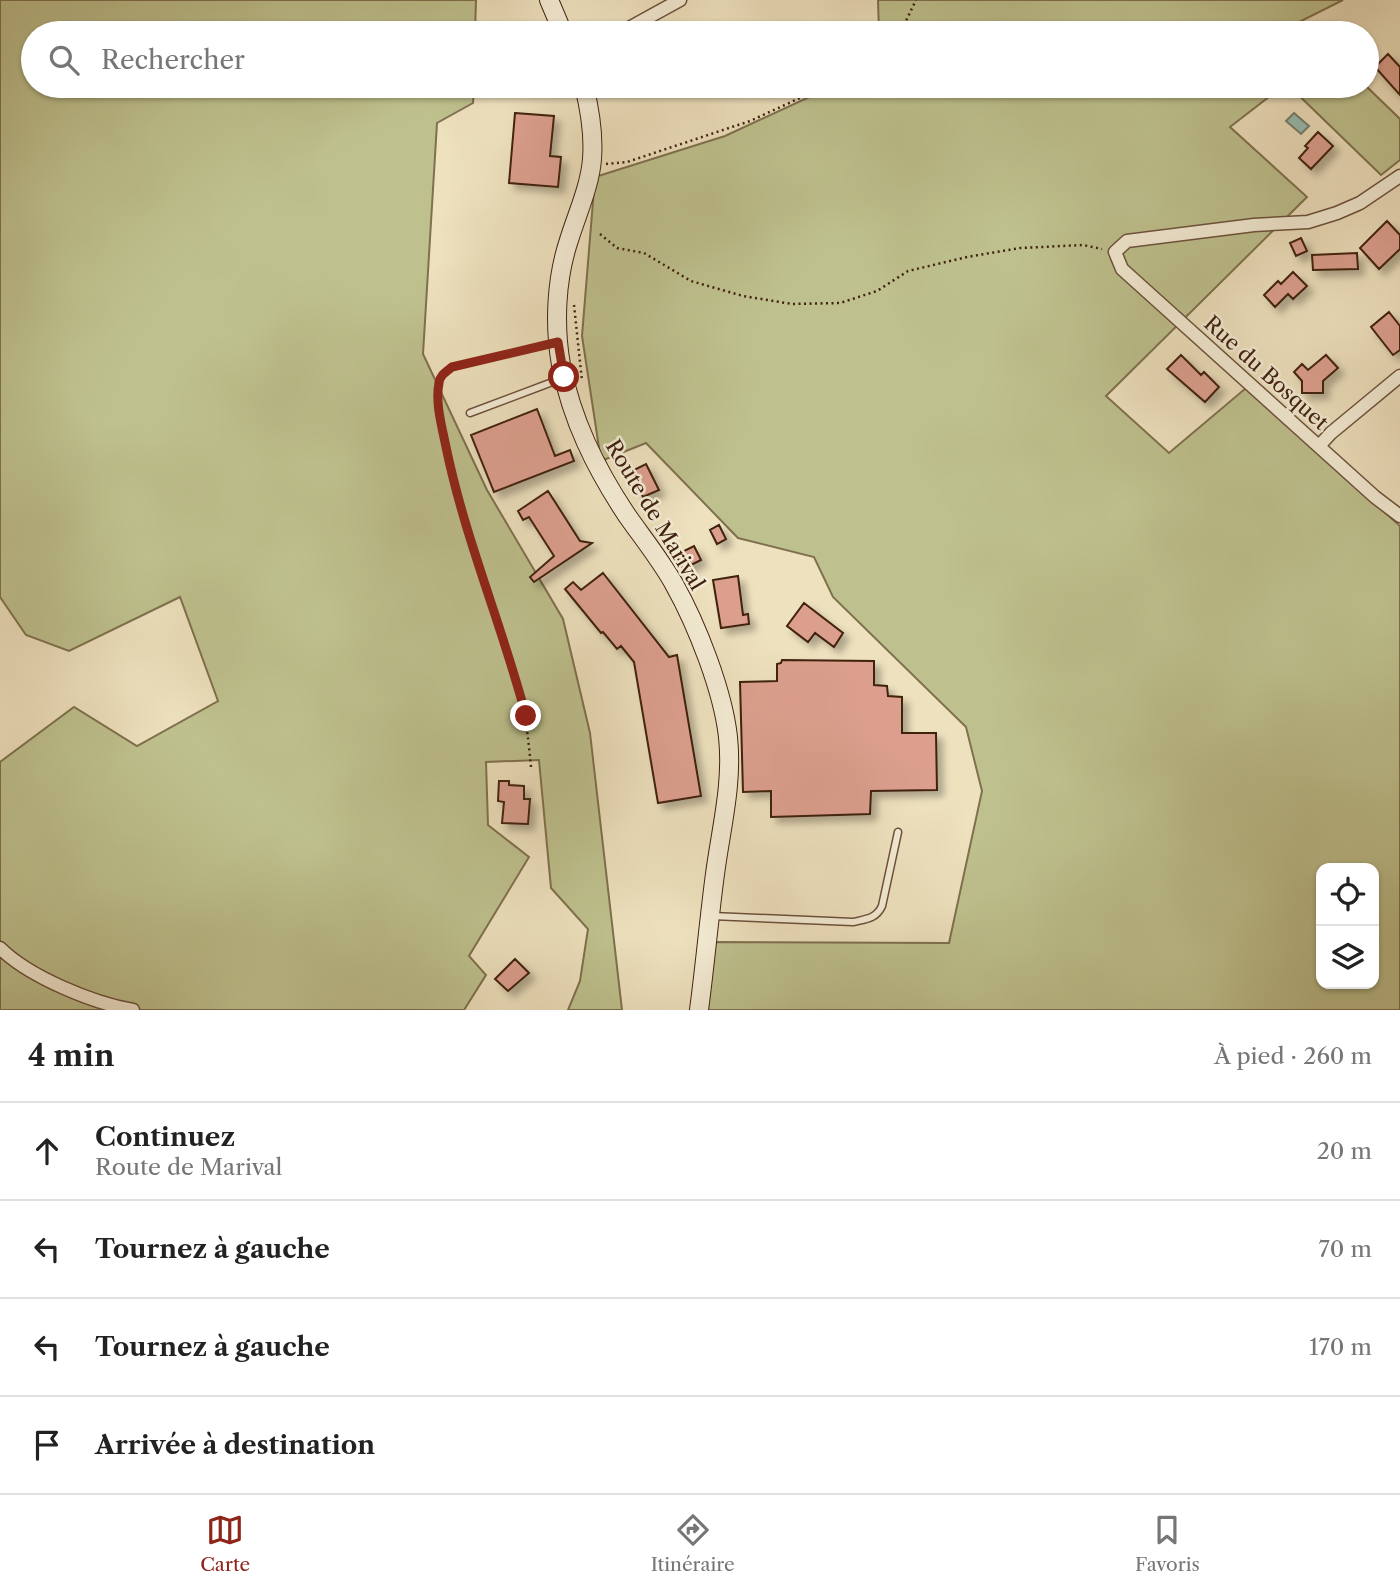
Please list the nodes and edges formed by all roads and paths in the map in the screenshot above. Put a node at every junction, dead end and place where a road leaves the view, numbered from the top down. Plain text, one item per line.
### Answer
1 (549, 0) edge
2 (680, 0) edge
3 (916, 0) edge
4 (558, 21) edge
5 (642, 21) edge
6 (906, 21) edge
7 (587, 98) edge
8 (800, 98) edge
9 (592, 161) junction
10 (1400, 176) edge
11 (600, 234) dead end
12 (1115, 251) junction
13 (558, 342) junction
14 (1400, 376) edge
15 (564, 377) junction
16 (470, 414) dead end
17 (1319, 446) junction
18 (1400, 516) edge
19 (531, 767) dead end
20 (898, 832) dead end
21 (710, 916) junction
22 (0, 948) edge
23 (133, 1010) edge
24 (699, 1010) edge

1 - 4 main road
2 - 5 street
3 - 6 path
7 - 9 main road, Route de Marival
8 - 9 path
9 - 13 main road, Route de Marival
10 - 12 street
11 - 12 path
12 - 17 street, Rue du Bosquet
13 - 15 main road, Route de Marival
13 - 19 path
14 - 17 street
15 - 16 lane
15 - 21 main road, Route de Marival
17 - 18 street, Rue du Bosquet
20 - 21 lane
21 - 24 main road, Route de Marival
22 - 23 street

